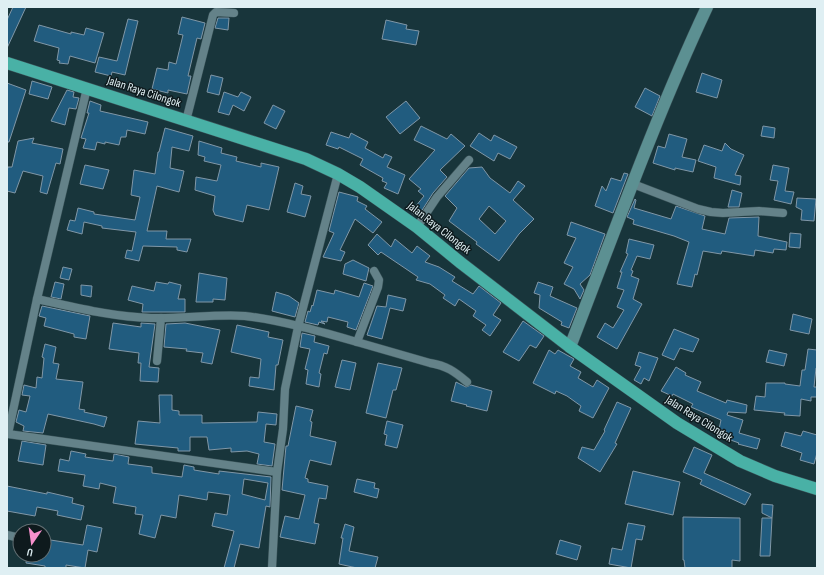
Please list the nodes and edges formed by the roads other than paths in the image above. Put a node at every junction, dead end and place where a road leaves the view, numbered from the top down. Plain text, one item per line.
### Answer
1 (707, 7) edge
2 (234, 13) dead end
3 (7, 63) edge
4 (87, 88) junction
5 (186, 120) junction
6 (469, 160) dead end
7 (338, 174) junction
8 (633, 184) junction
9 (783, 213) dead end
10 (417, 227) junction
11 (374, 271) dead end
12 (37, 300) junction
13 (161, 318) junction
14 (298, 327) junction
15 (358, 342) junction
16 (570, 347) junction
17 (157, 362) dead end
18 (467, 382) dead end
19 (8, 436) edge
20 (277, 472) junction
21 (816, 486) edge
22 (272, 568) edge

1 - 8 street
2 - 5 street
3 - 4 highway, Jalan Raya Cilongok
4 - 5 highway, Jalan Raya Cilongok
4 - 12 street
5 - 7 highway, Jalan Raya Cilongok
6 - 10 street
7 - 10 highway, Jalan Raya Cilongok
7 - 14 street
8 - 9 street
8 - 16 street
10 - 16 highway, Jalan Raya Cilongok
11 - 15 street
12 - 13 street
12 - 19 street
13 - 14 street
13 - 17 street
14 - 15 street
14 - 20 street
15 - 18 street
16 - 21 highway, Jalan Raya Cilongok
19 - 20 street
20 - 22 street

